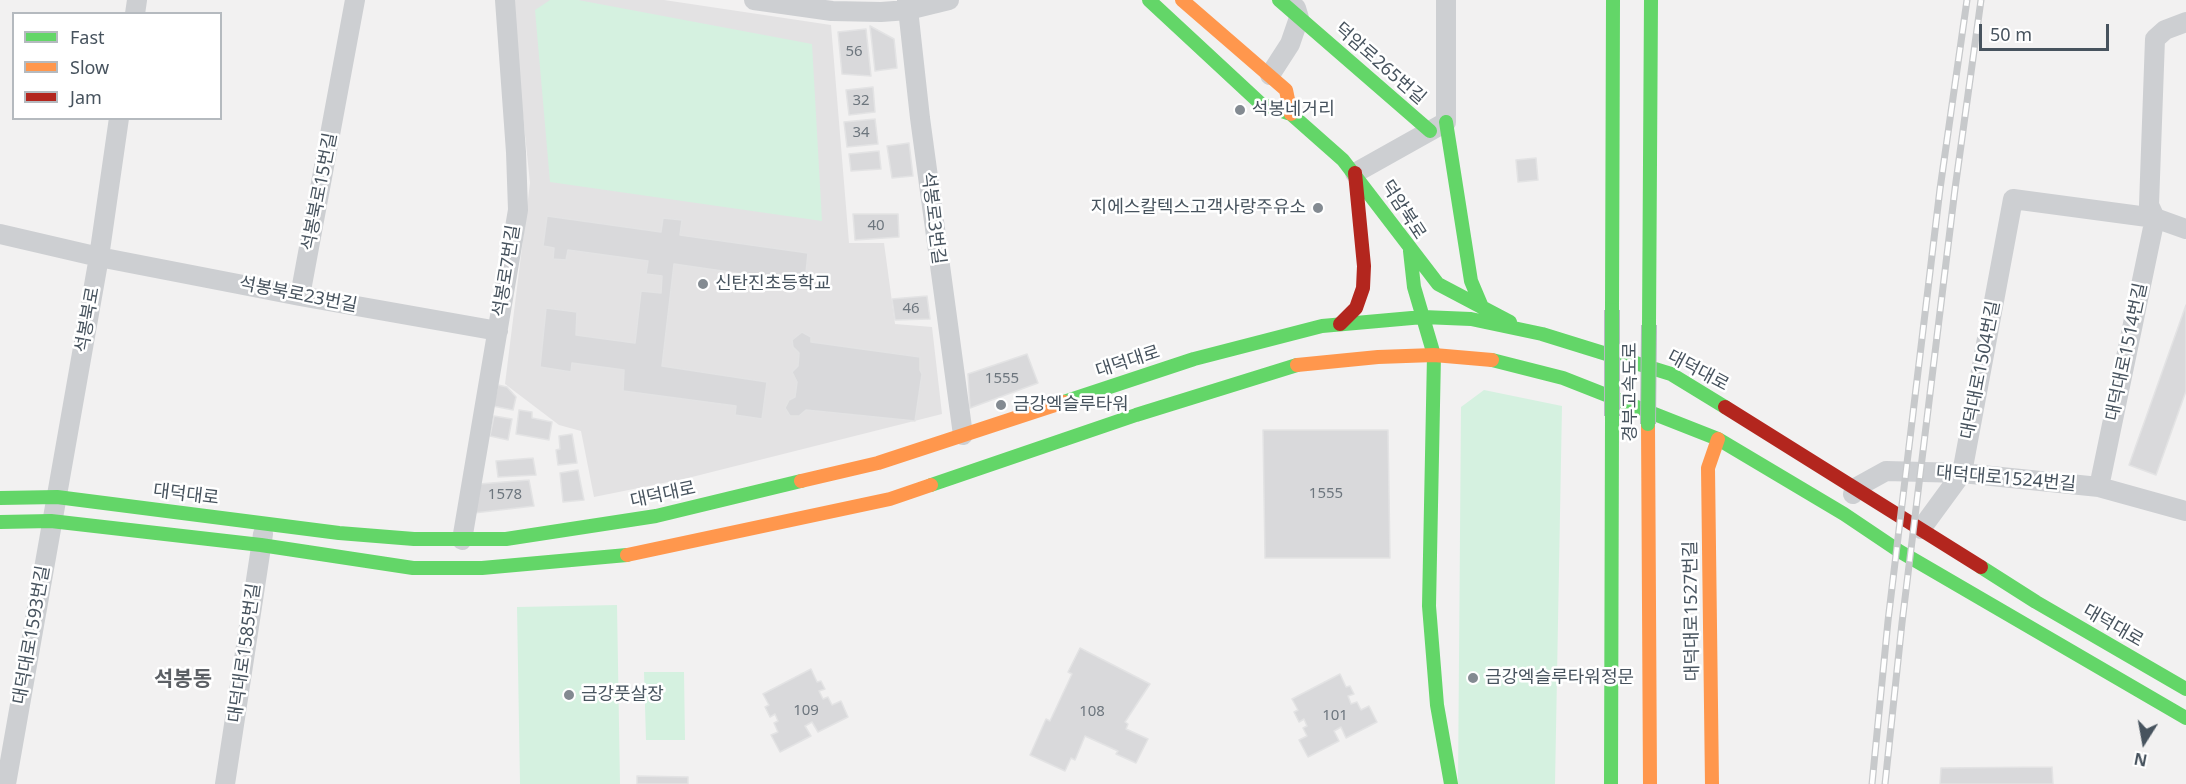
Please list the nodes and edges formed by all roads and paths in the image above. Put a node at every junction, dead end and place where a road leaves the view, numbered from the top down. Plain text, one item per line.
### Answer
1 (355, 0) edge
2 (505, 0) edge
3 (754, 0) edge
4 (949, 0) edge
5 (1149, 0) edge
6 (1182, 0) edge
7 (1279, 0) edge
8 (1446, 0) edge
9 (1613, 0) edge
10 (1651, 0) edge
11 (908, 5) edge
12 (1296, 9) edge
13 (2186, 22) edge
14 (1270, 75) junction
15 (1291, 114) junction
16 (119, 120) edge
17 (1438, 127) junction
18 (1355, 173) junction
19 (2155, 218) junction
20 (2186, 229) edge
21 (0, 234) edge
22 (1410, 251) junction
23 (99, 257) junction
24 (300, 296) junction
25 (1482, 307) junction
26 (1423, 317) junction
27 (1340, 324) junction
28 (1525, 330) junction
29 (498, 331) junction
30 (1434, 355) junction
31 (963, 435) junction
32 (1718, 439) junction
33 (1962, 473) junction
34 (1857, 487) junction
35 (2099, 487) junction
36 (57, 497) junction
37 (0, 498) edge
38 (2186, 511) edge
39 (1844, 514) junction
40 (51, 521) junction
41 (0, 522) edge
42 (265, 522) junction
43 (1921, 529) junction
44 (462, 540) junction
45 (261, 545) junction
46 (2186, 689) edge
47 (2186, 718) edge
48 (1650, 782) edge
49 (6, 784) edge
50 (225, 784) edge
51 (1451, 784) edge
52 (1611, 784) edge
53 (1712, 784) edge

1 - 24 street, 석봉북로15번길
2 - 29 street, 석봉로7번길
3 - 11 street
4 - 11 street
5 - 15 main road, 덕암북로
6 - 14 main road, 덕암북로
7 - 12 main road, 덕암로265번길
8 - 17 street
9 - 52 main road, 경부고속도로, bridge
10 - 48 main road, 경부고속도로, bridge
11 - 31 street, 석봉로3번길
12 - 14 street
12 - 17 main road, 덕암로265번길
13 - 19 street
14 - 15 main road, 덕암북로
15 - 18 main road, 덕암북로
16 - 23 street, 석봉북로
17 - 18 street
17 - 25 main road
18 - 22 main road, 덕암북로
18 - 27 main road
19 - 20 street
19 - 33 street, 대덕대로1504번길
19 - 35 street, 대덕대로1514번길
21 - 23 street, 석봉북로23번길
22 - 25 main road
22 - 26 main road, 덕암북로
23 - 24 street, 석봉북로23번길
23 - 36 street, 석봉북로
24 - 29 street, 석봉북로23번길
25 - 28 main road
26 - 27 main road, 대덕대로
26 - 28 main road, 대덕대로
26 - 30 main road, 덕암북로
27 - 31 main road, 대덕대로
28 - 34 main road, 대덕대로
29 - 44 street, 석봉로7번길
30 - 32 main road
30 - 45 main road
30 - 51 main road, 덕암북로
31 - 44 main road, 대덕대로
32 - 39 main road
32 - 53 main road, 대덕대로1527번길
33 - 34 street, 대덕대로1524번길
33 - 35 street, 대덕대로1524번길
33 - 43 street, 대덕대로1504번길
34 - 39 street
34 - 43 main road, 대덕대로
35 - 38 street, 대덕대로1524번길
36 - 37 main road, 대덕대로
36 - 40 street, 석봉북로
36 - 42 main road, 대덕대로
39 - 47 main road
40 - 41 main road
40 - 45 main road
40 - 49 street, 대덕대로1593번길
42 - 44 main road, 대덕대로
42 - 45 street, 대덕대로1585번길
43 - 46 main road, 대덕대로
45 - 50 street, 대덕대로1585번길

